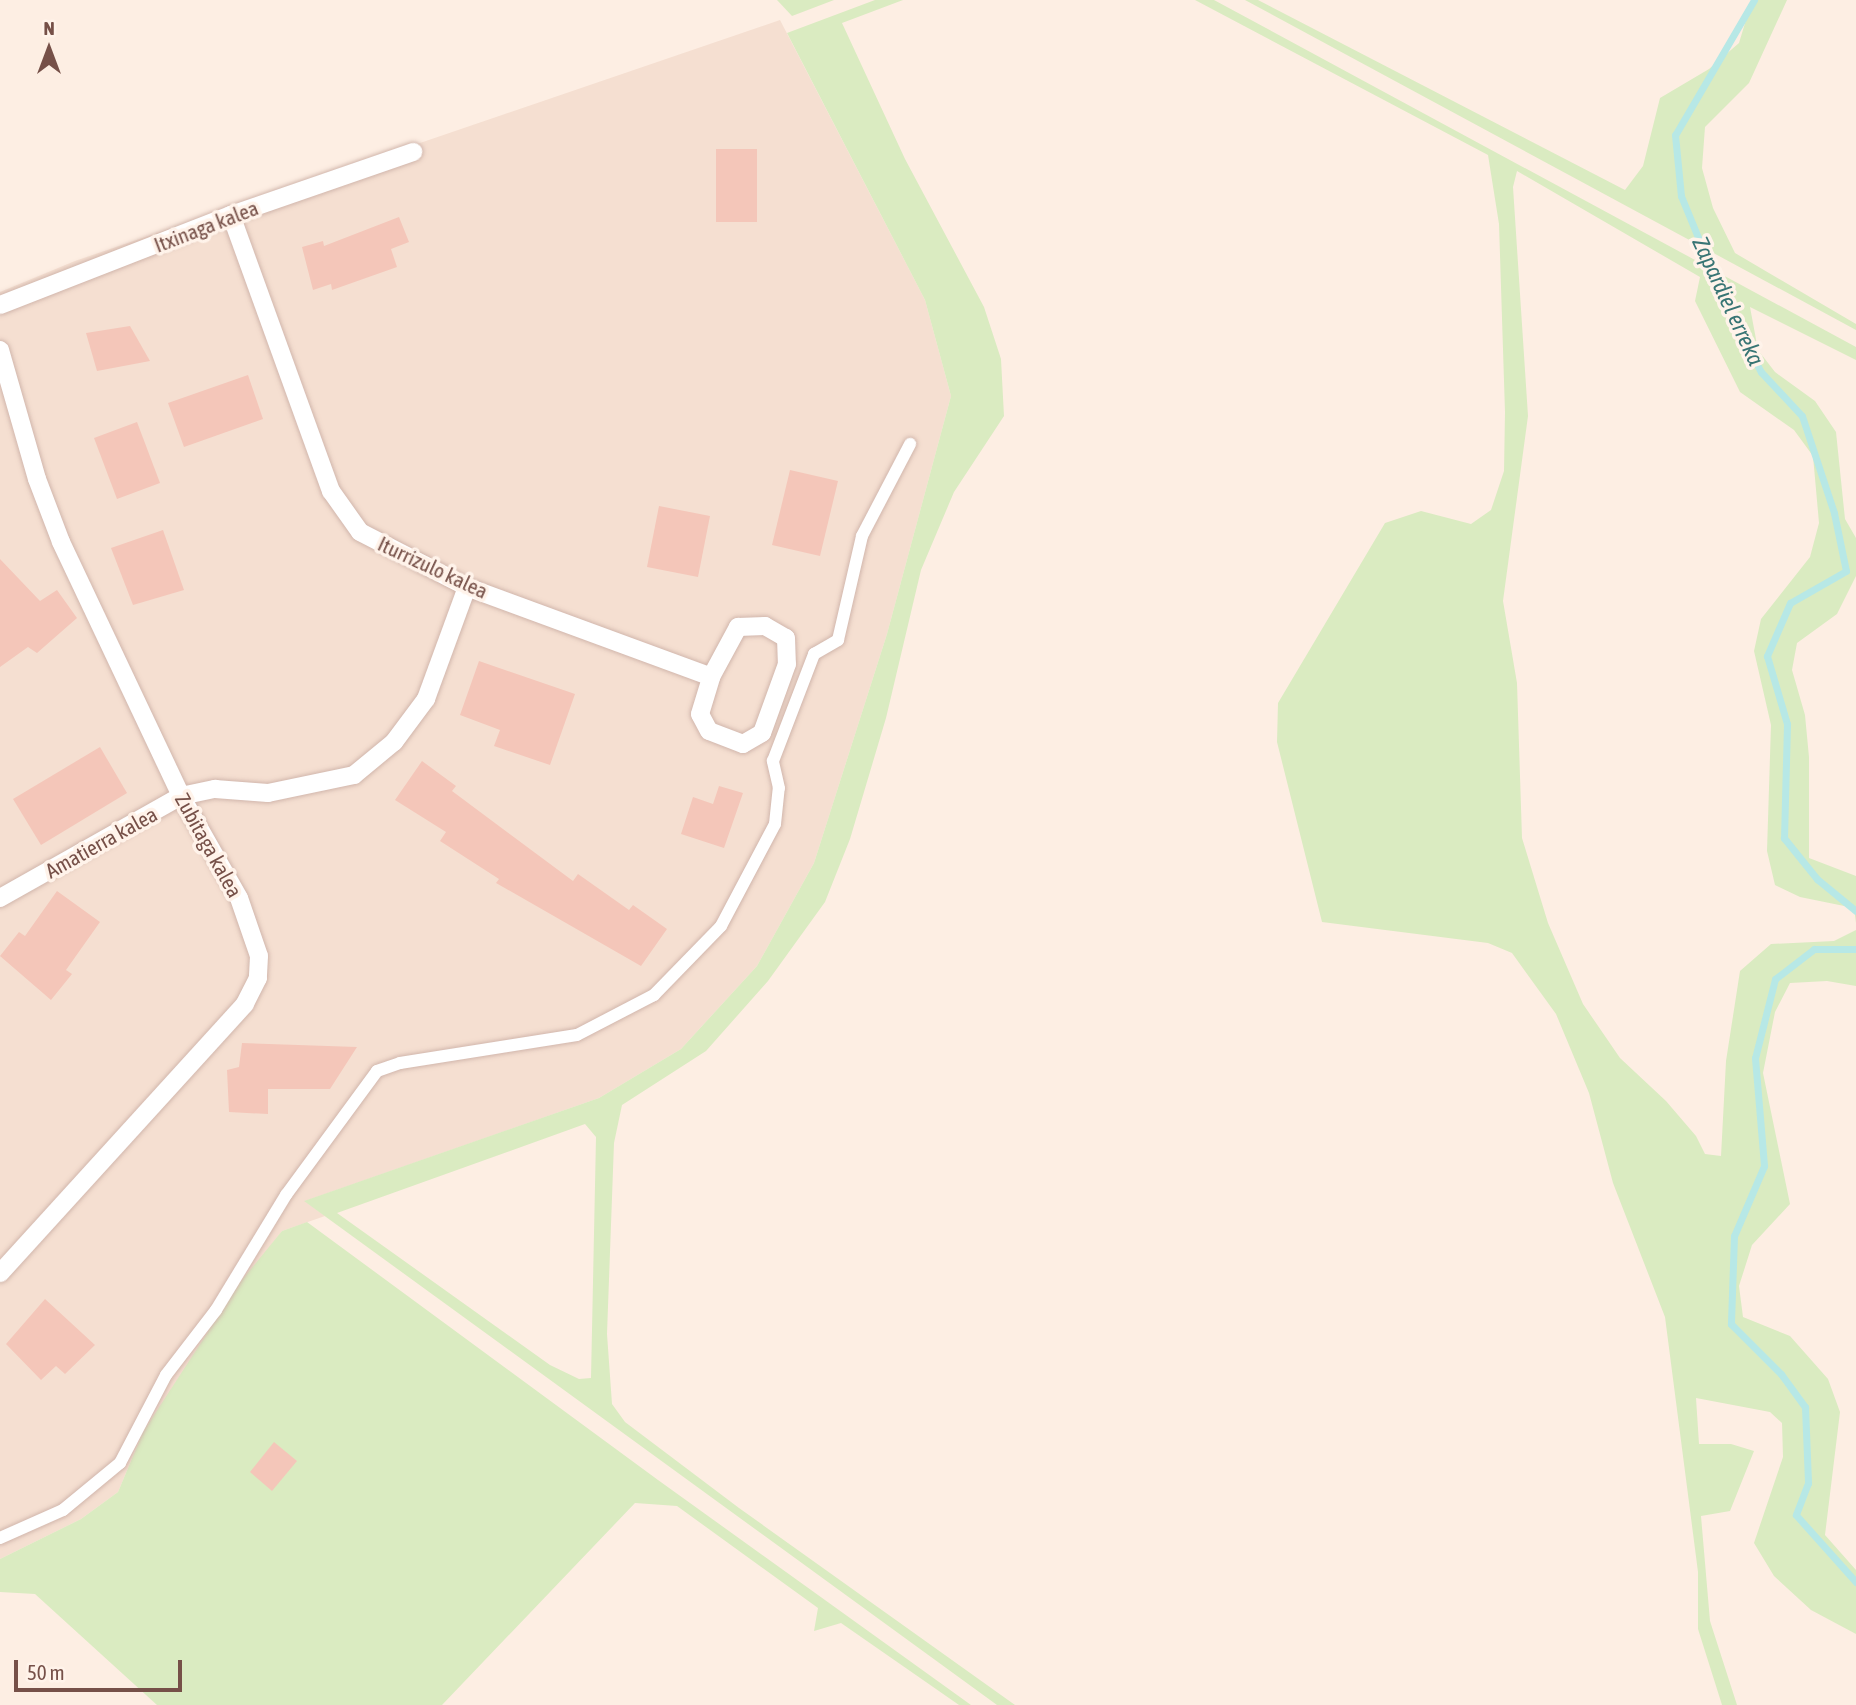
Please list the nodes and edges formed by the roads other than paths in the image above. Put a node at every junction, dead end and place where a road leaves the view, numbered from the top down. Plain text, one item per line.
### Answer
1 (413, 152) dead end
2 (231, 215) junction
3 (0, 305) edge
4 (0, 351) edge
5 (910, 444) dead end
6 (467, 587) junction
7 (711, 677) junction
8 (181, 796) junction
9 (0, 898) edge
10 (0, 1273) edge
11 (0, 1538) edge

1 - 2 street, Itxinaga kalea
2 - 3 street, Itxinaga kalea
2 - 6 street, Iturrizulo kalea
4 - 8 street, Zubitaga kalea
5 - 11 street
6 - 7 street, Iturrizulo kalea
6 - 8 street, Amatierra kalea
7 - 7 street
8 - 9 street, Amatierra kalea
8 - 10 street, Zubitaga kalea

